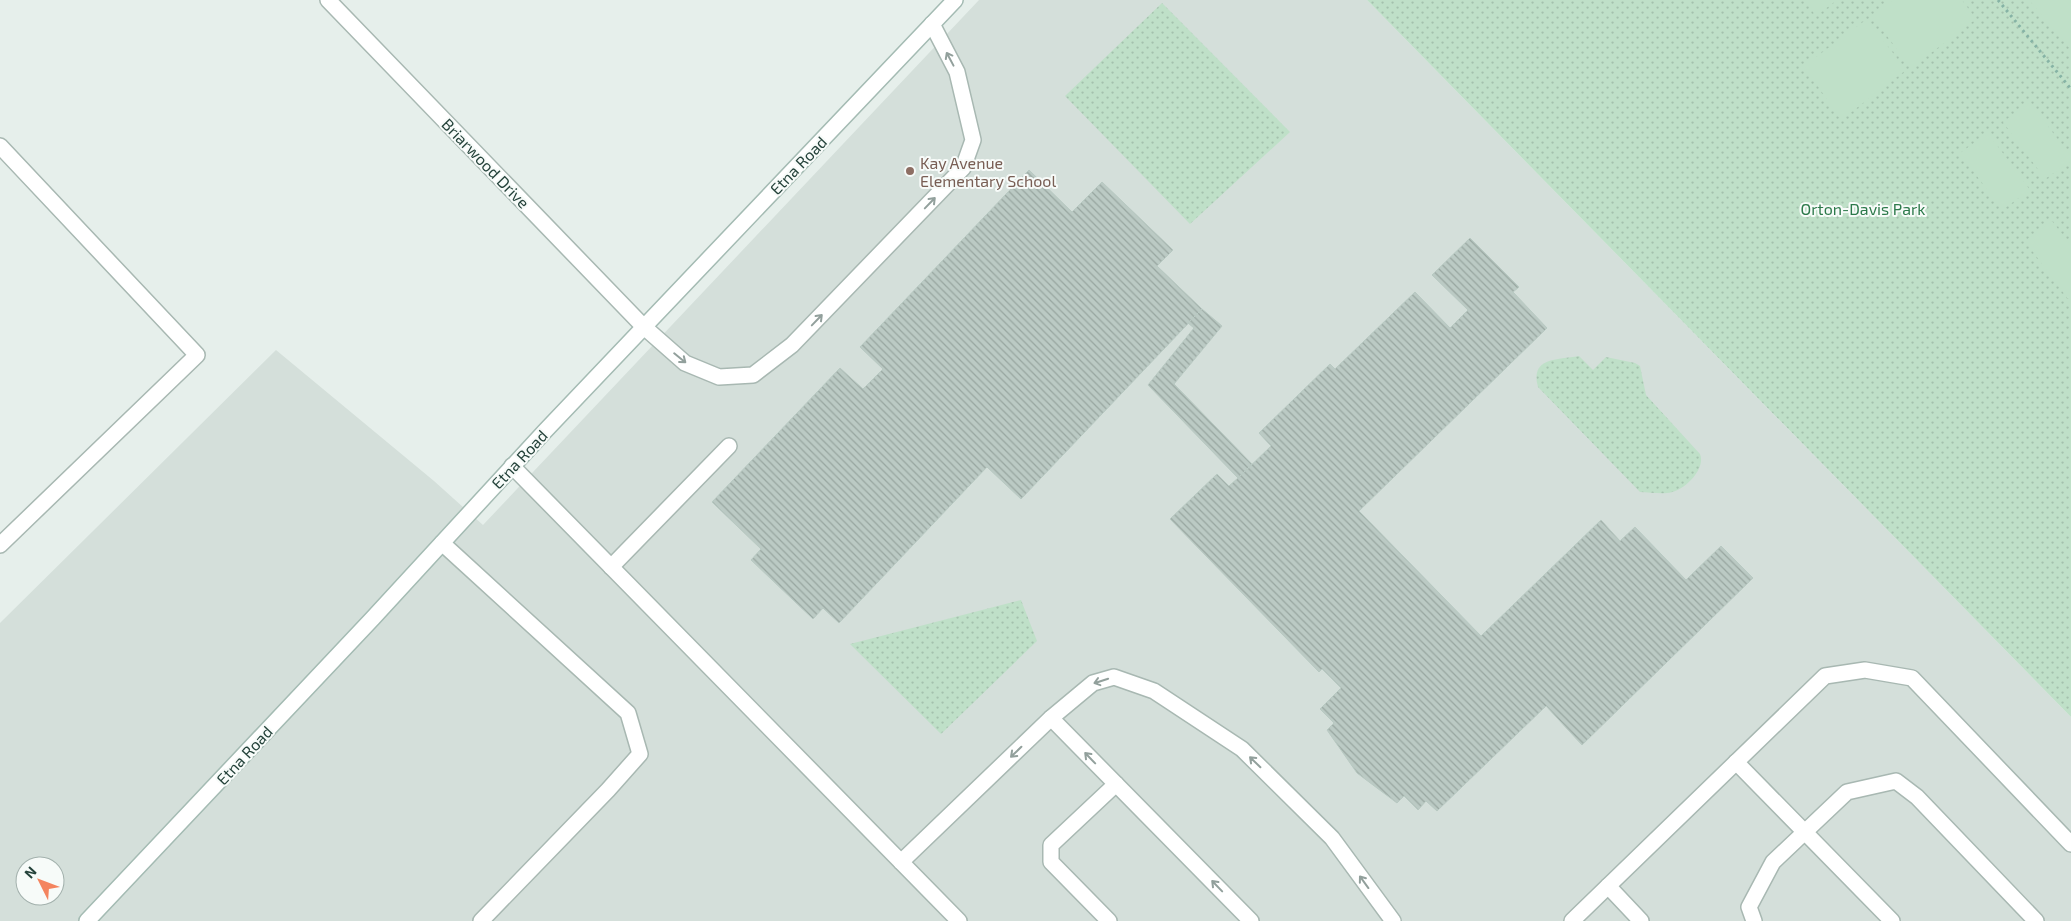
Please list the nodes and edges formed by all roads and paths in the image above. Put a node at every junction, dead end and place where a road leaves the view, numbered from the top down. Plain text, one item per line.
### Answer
1 (328, 0) edge
2 (955, 0) edge
3 (1998, 0) edge
4 (932, 24) junction
5 (2071, 89) edge
6 (0, 146) edge
7 (643, 326) junction
8 (729, 446) dead end
9 (512, 466) junction
10 (442, 543) junction
11 (0, 544) edge
12 (612, 567) junction
13 (1051, 718) junction
14 (1736, 762) junction
15 (1116, 784) junction
16 (1805, 831) junction
17 (2071, 844) edge
18 (901, 862) junction
19 (1608, 886) junction
20 (87, 921) edge
21 (481, 921) edge
22 (959, 921) edge
23 (1109, 921) edge
24 (1251, 921) edge
25 (1393, 921) edge
26 (1572, 921) edge
27 (1641, 921) edge
28 (1754, 921) edge
29 (1892, 921) edge
30 (2036, 921) edge

1 - 7 street, Briarwood Drive
2 - 4 street, Etna Road
3 - 5 path
4 - 7 street, Etna Road
7 -> 4 street, Briarwood Drive
6 - 11 street
7 - 9 street, Etna Road
8 - 12 street
9 - 10 street, Etna Road
9 - 12 street
10 - 20 street, Etna Road
10 - 21 street
12 - 18 street
15 -> 13 street
13 -> 18 street
25 -> 13 street
14 - 16 street
14 - 17 street
14 - 19 street
15 - 23 street
24 -> 15 street
16 - 28 street
16 - 29 street
16 - 30 street
18 - 22 street
19 - 26 street
19 - 27 street

